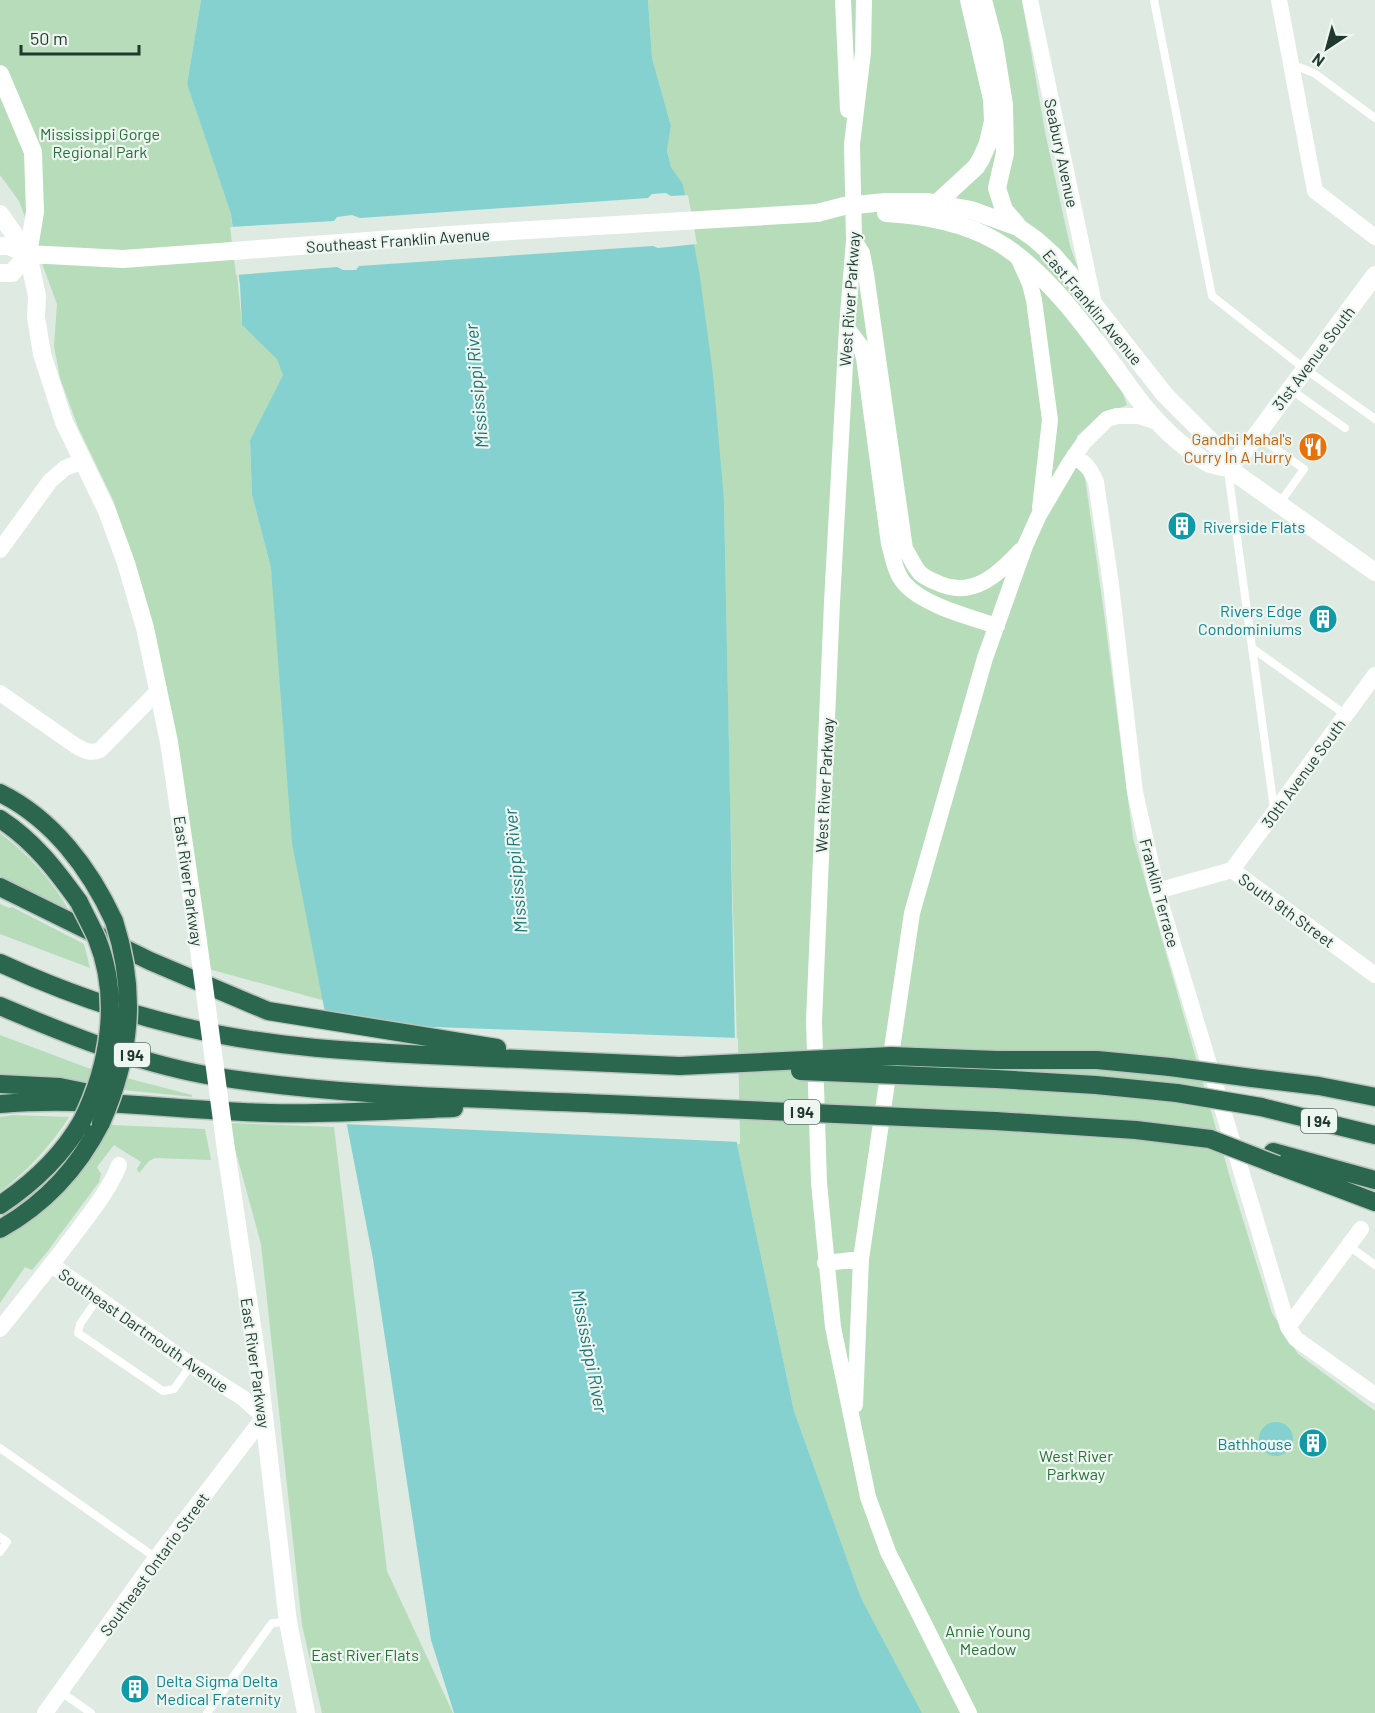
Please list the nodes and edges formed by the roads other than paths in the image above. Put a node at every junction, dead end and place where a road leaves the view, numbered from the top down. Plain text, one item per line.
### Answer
1 (843, 0) edge
2 (864, 0) edge
3 (969, 0) edge
4 (983, 0) edge
5 (1030, 0) edge
6 (1154, 0) edge
7 (1279, 0) edge
8 (1291, 63) junction
9 (0, 74) edge
10 (1375, 118) edge
11 (852, 144) junction
12 (937, 203) junction
13 (886, 208) junction
14 (0, 214) edge
15 (1018, 227) junction
16 (1375, 237) edge
17 (854, 240) junction
18 (0, 246) edge
19 (28, 254) junction
20 (1017, 255) junction
21 (0, 273) edge
22 (1375, 275) edge
23 (1094, 305) junction
24 (847, 328) junction
25 (1305, 369) junction
26 (1290, 389) junction
27 (1375, 419) edge
28 (1158, 422) junction
29 (1345, 428) dead end
30 (1256, 435) junction
31 (1074, 456) junction
32 (83, 461) junction
33 (1228, 468) junction
34 (1280, 504) junction
35 (1039, 515) junction
36 (1025, 546) junction
37 (0, 550) edge
38 (1375, 572) edge
39 (997, 626) junction
40 (1252, 648) junction
41 (1375, 675) edge
42 (159, 690) junction
43 (0, 693) edge
44 (1346, 715) junction
45 (0, 793) edge
46 (1275, 812) junction
47 (0, 819) edge
48 (1232, 870) junction
49 (0, 887) edge
50 (1157, 891) junction
51 (0, 963) edge
52 (1375, 975) edge
53 (0, 1006) edge
54 (573, 1061) junction
55 (680, 1066) junction
56 (0, 1084) edge
57 (1375, 1097) edge
58 (0, 1104) edge
59 (609, 1104) junction
60 (158, 1105) junction
61 (1375, 1135) edge
62 (1275, 1158) junction
63 (119, 1165) dead end
64 (1375, 1180) edge
65 (1375, 1202) edge
66 (0, 1205) edge
67 (0, 1229) edge
68 (1361, 1229) dead end
69 (1348, 1246) junction
70 (861, 1259) junction
71 (825, 1263) junction
72 (52, 1265) junction
73 (1375, 1265) edge
74 (98, 1298) junction
75 (1288, 1327) junction
76 (0, 1329) edge
77 (191, 1365) junction
78 (1375, 1395) edge
79 (264, 1417) junction
80 (854, 1423) junction
81 (0, 1448) edge
82 (0, 1537) edge
83 (0, 1552) edge
84 (156, 1558) junction
85 (288, 1622) junction
86 (61, 1692) junction
87 (45, 1713) edge
88 (91, 1713) edge
89 (207, 1713) edge
90 (306, 1713) edge
91 (969, 1713) edge

1 - 11 street, West River Parkway
2 - 11 street, West River Parkway
3 - 12 street
4 - 15 street
5 - 23 street, Seabury Avenue
6 - 25 lane
7 - 8 street
8 - 10 lane
8 - 16 street
9 - 19 street, East River Parkway
11 - 17 street, West River Parkway
12 - 13 street, East Franklin Avenue
12 - 15 street, East Franklin Avenue
13 - 19 street, Southeast Franklin Avenue, bridge
13 - 20 street, East Franklin Avenue
14 - 19 street
15 - 23 street, East Franklin Avenue
17 - 24 street, West River Parkway
17 - 36 street
18 - 19 street, Southeast Franklin Avenue
19 - 21 street
19 - 32 street, East River Parkway
20 - 28 street, East Franklin Avenue
20 - 35 street, West River Parkway
22 - 25 street, 31st Avenue South
23 - 33 street, East Franklin Avenue
24 - 39 street
24 - 71 street, West River Parkway
25 - 26 street, 31st Avenue South
25 - 27 lane
26 - 29 lane
26 - 30 street, 31st Avenue South
28 - 31 street, West River Parkway
28 - 33 street, East Franklin Avenue
30 - 33 street, 31st Avenue South
30 - 34 lane
31 - 35 street, West River Parkway
31 - 50 street, Franklin Terrace
32 - 37 street
32 - 42 street, East River Parkway
33 - 34 street, East Franklin Avenue
33 - 40 lane
34 - 38 street, East Franklin Avenue
35 - 36 street, West River Parkway
36 - 39 street, West River Parkway
39 - 70 street, West River Parkway
40 - 44 lane
40 - 46 lane
41 - 44 street, 30th Avenue South
42 - 43 street
42 - 79 street, East River Parkway, bridge
44 - 46 street, 30th Avenue South
45 - 67 highway, bridge
46 - 48 street, 30th Avenue South
47 - 66 highway, bridge
48 - 50 street, South 9th Street
48 - 52 street, South 9th Street
49 - 54 highway
50 - 75 street, Franklin Terrace
51 - 54 highway, I 94
53 - 59 highway, I 94
54 - 55 highway, I 94
55 - 57 highway, bridge
55 - 61 highway, I 94, bridge
56 - 60 highway
58 - 60 highway
59 - 60 highway
59 - 62 highway, I 94, bridge
62 - 64 highway
62 - 65 highway
63 - 72 street
68 - 69 street
69 - 73 lane
69 - 75 street
70 - 71 street
70 - 80 street, West River Parkway
71 - 80 street, West River Parkway
72 - 74 street, Southeast Dartmouth Avenue
72 - 76 street
74 - 77 street, Southeast Dartmouth Avenue
74 - 77 lane
75 - 78 street
77 - 79 street, Southeast Dartmouth Avenue
79 - 84 street, Southeast Ontario Street
79 - 85 street, East River Parkway
80 - 91 street, West River Parkway
81 - 84 lane
82 - 83 lane
84 - 86 street, Southeast Ontario Street
85 - 89 lane
85 - 90 street, East River Parkway
86 - 87 street, Southeast Ontario Street
86 - 88 lane

